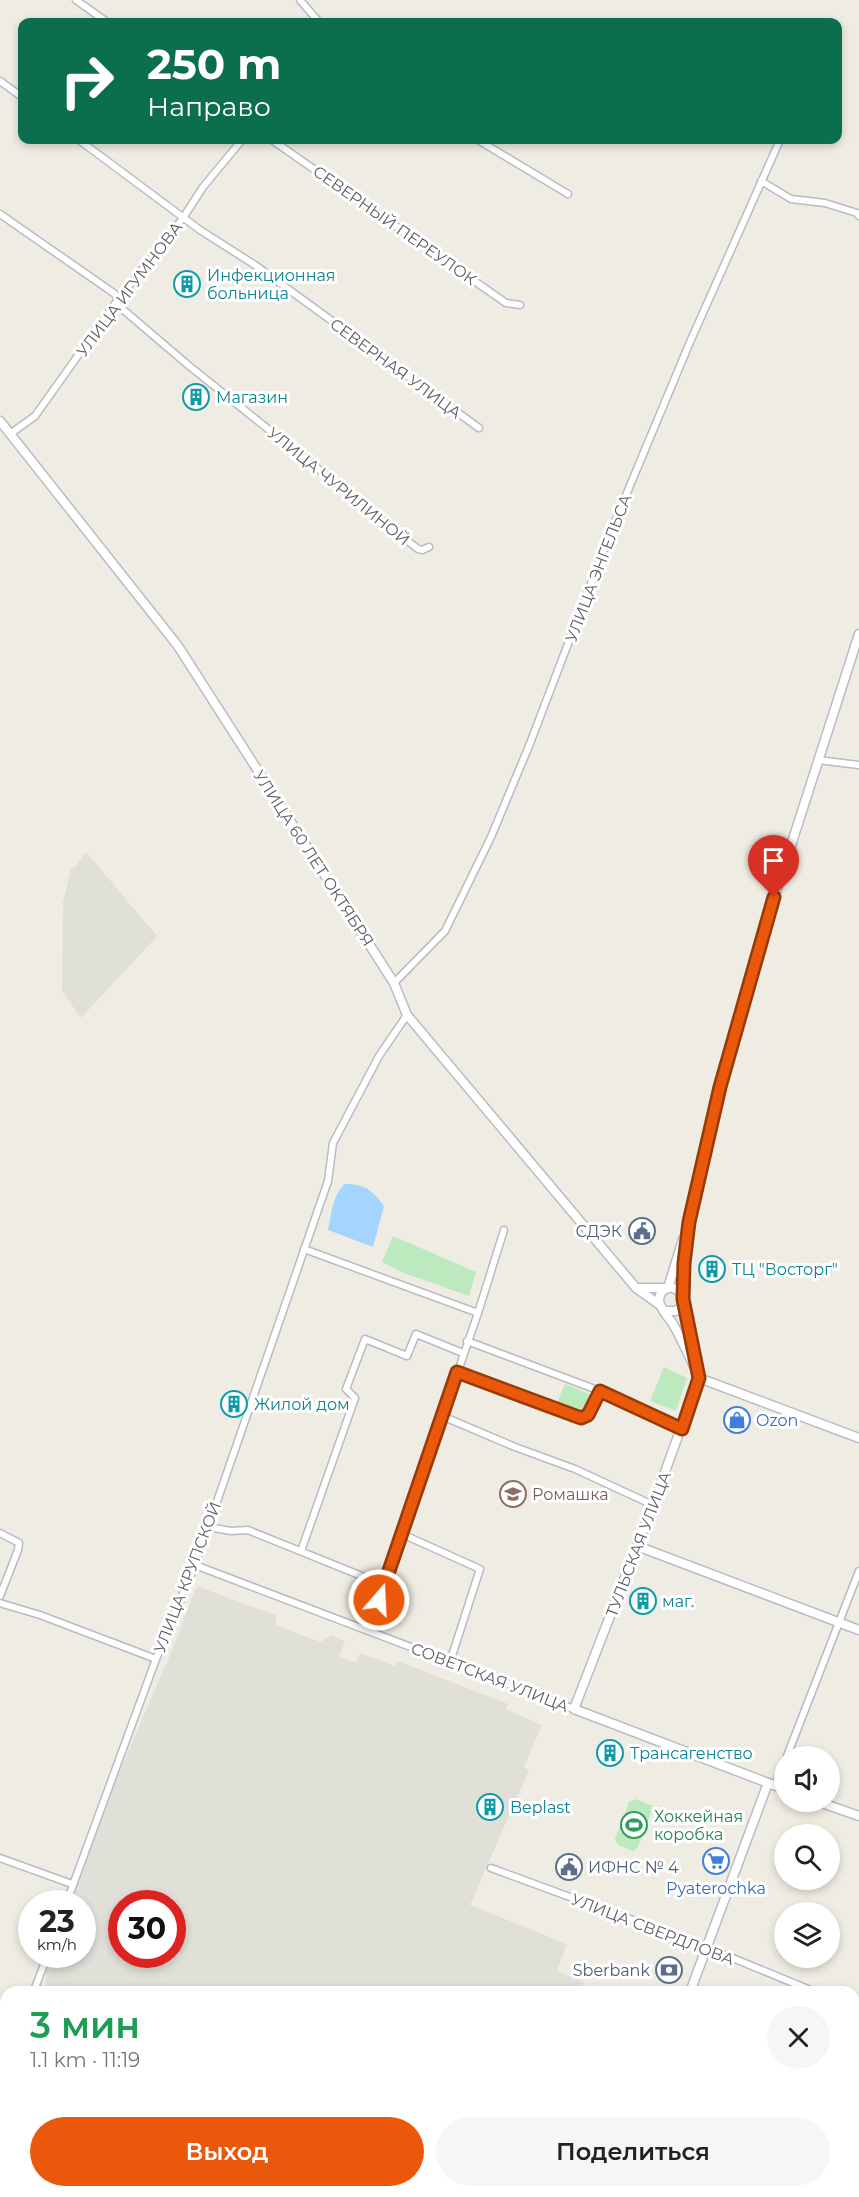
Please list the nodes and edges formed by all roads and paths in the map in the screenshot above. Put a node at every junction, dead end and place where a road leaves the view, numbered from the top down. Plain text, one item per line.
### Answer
1 (76, 0) edge
2 (300, 0) edge
3 (101, 18) edge
4 (316, 18) edge
5 (0, 81) edge
6 (18, 94) edge
7 (84, 144) edge
8 (239, 144) edge
9 (278, 144) edge
10 (485, 144) edge
11 (778, 144) edge
12 (761, 181) junction
13 (568, 194) dead end
14 (0, 214) edge
15 (859, 216) edge
16 (183, 218) junction
17 (118, 301) junction
18 (520, 305) dead end
19 (0, 422) edge
20 (479, 428) dead end
21 (10, 434) junction
22 (429, 547) dead end
23 (859, 633) edge
24 (818, 760) junction
25 (859, 765) edge
26 (394, 983) junction
27 (407, 1015) junction
28 (689, 1222) junction
29 (504, 1230) dead end
30 (304, 1249) junction
31 (636, 1287) junction
32 (668, 1288) junction
33 (683, 1299) junction
34 (662, 1308) junction
35 (478, 1313) junction
36 (467, 1341) junction
37 (464, 1353) junction
38 (457, 1372) junction
39 (699, 1378) junction
40 (600, 1391) junction
41 (442, 1416) junction
42 (682, 1429) junction
43 (859, 1438) edge
44 (654, 1504) junction
45 (208, 1527) junction
46 (0, 1533) edge
47 (402, 1534) junction
48 (637, 1546) junction
49 (301, 1551) junction
50 (195, 1565) junction
51 (859, 1571) edge
52 (384, 1585) junction
53 (0, 1596) edge
54 (0, 1603) edge
55 (840, 1622) junction
56 (859, 1630) edge
57 (369, 1631) junction
58 (156, 1659) junction
59 (450, 1662) junction
60 (574, 1708) junction
61 (791, 1746) edge
62 (774, 1780) edge
63 (772, 1784) junction
64 (840, 1809) edge
65 (859, 1816) edge
66 (0, 1858) edge
67 (491, 1868) dead end
68 (72, 1884) junction
69 (70, 1890) edge
70 (706, 1947) junction
71 (43, 1968) edge
72 (36, 1986) edge
73 (692, 1986) edge
74 (800, 1986) edge

1 - 3 street
2 - 4 street
5 - 6 street
7 - 16 street, СЕВЕРНАЯ УЛИЦА
8 - 16 street, УЛИЦА ИГУМНОВА
9 - 18 street, СЕВЕРНЫЙ ПЕРЕУЛОК
10 - 13 street
11 - 12 street, УЛИЦА ЭНГЕЛЬСА
12 - 15 street
12 - 26 street, УЛИЦА ЭНГЕЛЬСА
14 - 17 street, УЛИЦА ЧУРИЛИНОЙ
16 - 17 street, УЛИЦА ИГУМНОВА
16 - 20 street, СЕВЕРНАЯ УЛИЦА
17 - 21 street, УЛИЦА ИГУМНОВА
17 - 22 street, УЛИЦА ЧУРИЛИНОЙ
19 - 21 main road, УЛИЦА 60 ЛЕТ ОКТЯБРЯ
21 - 26 main road, УЛИЦА 60 ЛЕТ ОКТЯБРЯ
23 - 24 main road
24 - 25 street
24 - 28 main road
26 - 27 main road, УЛИЦА 60 ЛЕТ ОКТЯБРЯ
27 - 30 street, УЛИЦА КРУПСКОЙ
27 - 31 main road, УЛИЦА 60 ЛЕТ ОКТЯБРЯ
28 - 32 main road
28 - 33 main road, ТУЛЬСКАЯ УЛИЦА
29 - 35 street
30 - 35 street
30 - 45 street, УЛИЦА КРУПСКОЙ
31 - 32 main road
31 - 34 main road, УЛИЦА 60 ЛЕТ ОКТЯБРЯ
32 - 33 main road
32 - 34 main road
33 - 34 main road
33 - 39 main road, ТУЛЬСКАЯ УЛИЦА
34 - 39 main road
35 - 36 street
36 - 37 street
36 - 40 street
37 - 38 street
37 - 49 street
38 - 40 street
38 - 41 street
39 - 42 main road, ТУЛЬСКАЯ УЛИЦА
39 - 43 main road
40 - 42 street
41 - 44 street
41 - 47 street
42 - 44 main road, ТУЛЬСКАЯ УЛИЦА
44 - 48 main road, ТУЛЬСКАЯ УЛИЦА
45 - 49 street
45 - 50 street, УЛИЦА КРУПСКОЙ
46 - 53 street
47 - 52 street
47 - 59 street
48 - 55 main road
48 - 60 main road, ТУЛЬСКАЯ УЛИЦА
49 - 52 street
50 - 57 street, СОВЕТСКАЯ УЛИЦА
50 - 58 street, УЛИЦА КРУПСКОЙ
51 - 55 street
52 - 57 street
54 - 58 street
55 - 56 main road
55 - 61 street
57 - 59 street, СОВЕТСКАЯ УЛИЦА
58 - 68 street, УЛИЦА КРУПСКОЙ
59 - 60 street, СОВЕТСКАЯ УЛИЦА
60 - 63 main road, СОВЕТСКАЯ УЛИЦА
62 - 63 street
63 - 70 main road
64 - 65 main road
66 - 68 street
67 - 70 street, УЛИЦА СВЕРДЛОВА
68 - 69 street, УЛИЦА КРУПСКОЙ
70 - 73 main road
70 - 74 street, УЛИЦА СВЕРДЛОВА
71 - 72 street

